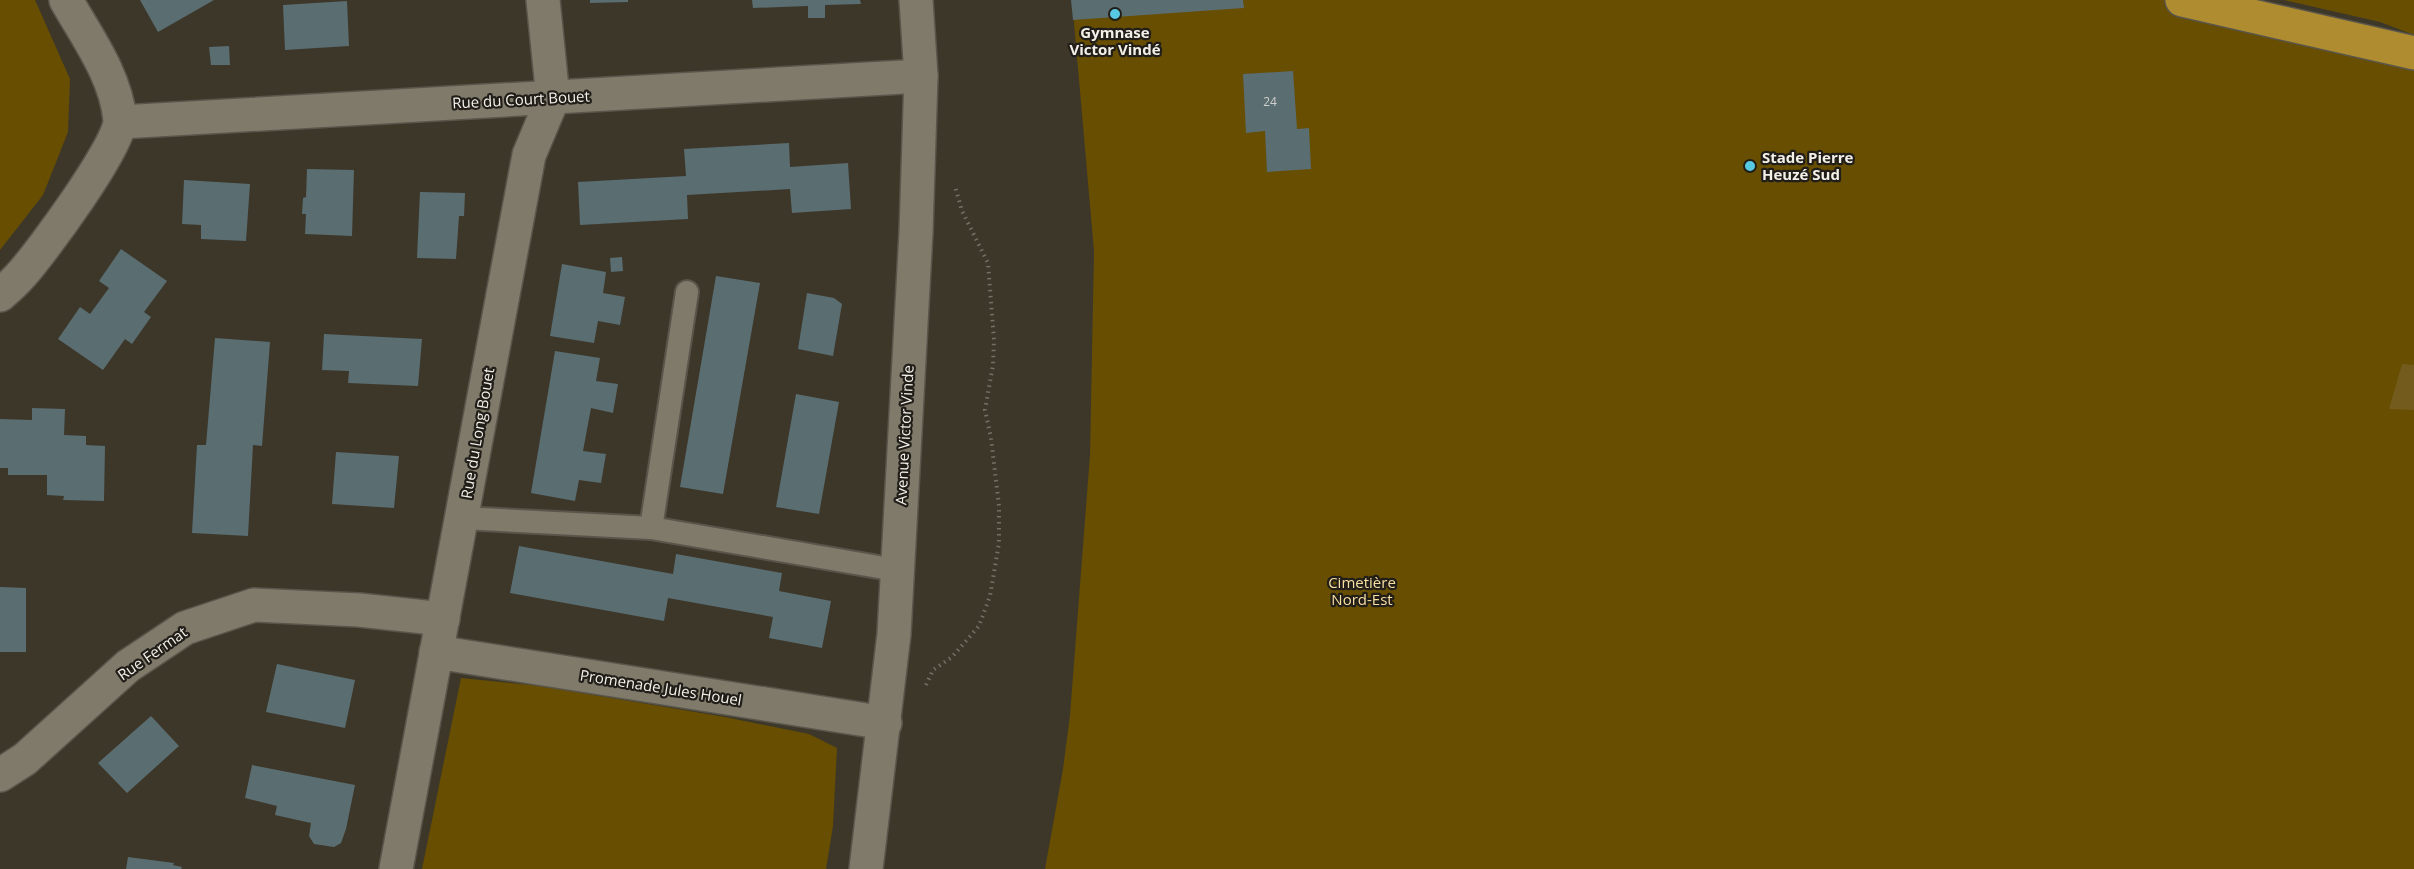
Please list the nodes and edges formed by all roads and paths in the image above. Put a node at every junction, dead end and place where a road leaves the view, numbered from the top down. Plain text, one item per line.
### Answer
1 (66, 0) edge
2 (543, 0) edge
3 (916, 0) edge
4 (2182, 0) edge
5 (2414, 53) edge
6 (921, 76) junction
7 (553, 98) junction
8 (121, 122) junction
9 (977, 237) dead end
10 (687, 292) dead end
11 (0, 295) edge
12 (462, 518) junction
13 (651, 528) junction
14 (896, 570) junction
15 (443, 619) junction
16 (436, 652) junction
17 (925, 693) dead end
18 (885, 723) junction
19 (0, 775) edge
20 (396, 869) edge
21 (866, 869) edge

1 - 8 street
2 - 7 street, Rue du Long Bouet
3 - 6 street, Avenue Victor Vinde
4 - 5 highway
6 - 7 street, Rue du Court Bouet
6 - 14 street, Avenue Victor Vinde
7 - 8 street, Rue du Court Bouet
7 - 12 street, Rue du Long Bouet
8 - 11 street
9 - 17 path
10 - 13 lane
12 - 13 lane
12 - 15 street, Rue du Long Bouet
13 - 14 lane
14 - 18 street, Avenue Victor Vinde
15 - 16 street, Rue du Long Bouet
15 - 19 street, Rue Fermat
16 - 18 street, Promenade Jules Houel
16 - 20 street, Rue du Long Bouet
18 - 21 street, Avenue Victor Vinde

